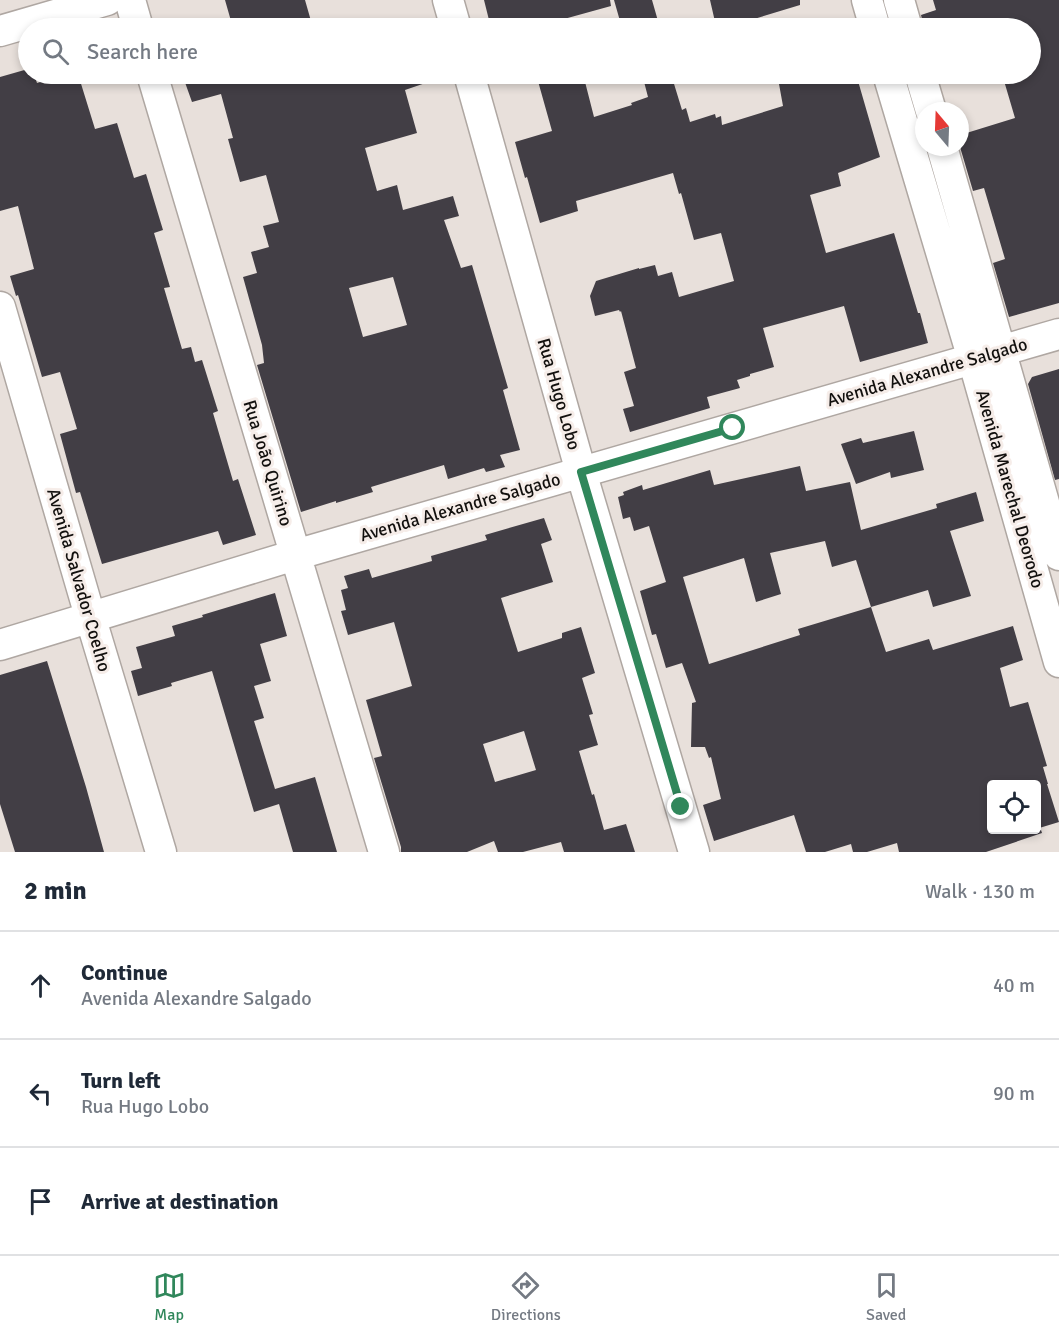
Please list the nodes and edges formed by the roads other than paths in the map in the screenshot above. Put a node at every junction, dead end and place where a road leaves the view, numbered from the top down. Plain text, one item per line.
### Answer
1 (107, 0) edge
2 (130, 0) edge
3 (448, 0) edge
4 (867, 0) edge
5 (899, 0) edge
6 (45, 18) edge
7 (135, 18) edge
8 (453, 18) edge
9 (872, 18) edge
10 (905, 18) edge
11 (18, 26) edge
12 (0, 31) edge
13 (155, 84) edge
14 (472, 84) edge
15 (892, 84) edge
16 (923, 84) edge
17 (928, 102) edge
18 (944, 156) edge
19 (0, 307) edge
20 (1059, 334) edge
21 (987, 355) junction
22 (581, 472) junction
23 (295, 555) junction
24 (1059, 555) edge
25 (90, 616) junction
26 (0, 645) edge
27 (1059, 662) edge
28 (161, 852) edge
29 (384, 852) edge
30 (694, 852) edge

1 - 6 street
2 - 7 street
3 - 8 street
4 - 9 street
5 - 10 street
11 - 12 street
13 - 23 street, Rua João Quirino
14 - 22 street, Rua Hugo Lobo
15 - 21 street, Avenida Marechal Deorodo
16 - 17 street
18 - 21 street, Avenida Marechal Deorodo
19 - 25 street, Avenida Salvador Coelho
20 - 21 street, Avenida Alexandre Salgado
21 - 22 street, Avenida Alexandre Salgado
21 - 24 street, Avenida Marechal Deorodo
21 - 27 street, Avenida Marechal Deorodo
22 - 23 street, Avenida Alexandre Salgado
22 - 30 street, Rua Hugo Lobo
23 - 25 street, Avenida Alexandre Salgado
23 - 29 street, Rua João Quirino
25 - 26 street, Avenida Alexandre Salgado
25 - 28 street, Avenida Salvador Coelho

